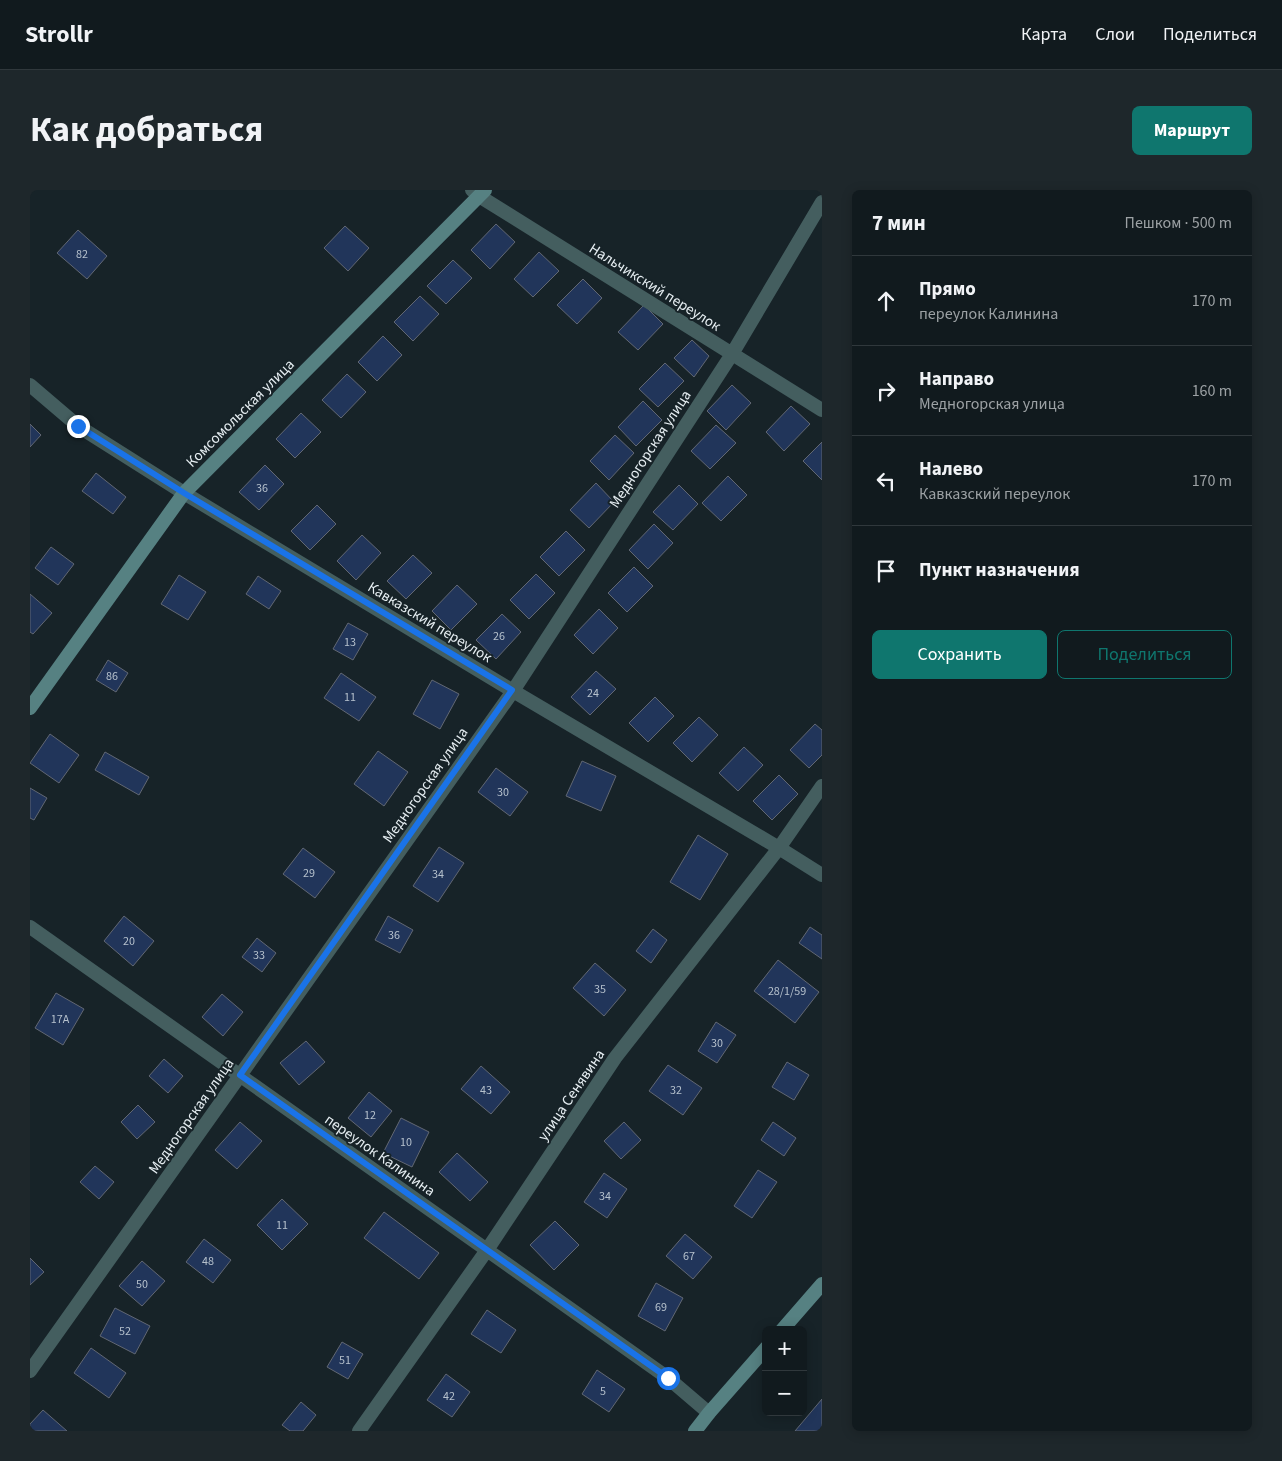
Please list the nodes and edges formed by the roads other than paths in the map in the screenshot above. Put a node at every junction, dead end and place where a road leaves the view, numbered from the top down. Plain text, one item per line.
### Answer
1 (478, 192) edge
2 (822, 202) edge
3 (732, 354) junction
4 (30, 385) edge
5 (822, 410) edge
6 (184, 493) junction
7 (512, 690) junction
8 (30, 708) edge
9 (822, 786) edge
10 (779, 848) junction
11 (822, 875) edge
12 (30, 927) edge
13 (240, 1075) junction
14 (487, 1250) junction
15 (822, 1284) edge
16 (785, 1326) edge
17 (762, 1353) edge
18 (30, 1371) edge
19 (709, 1413) junction
20 (359, 1431) edge
21 (695, 1431) edge

1 - 3 street, Нальчикский переулок
1 - 6 main road, Комсомольская улица
2 - 3 street, Медногорская улица
3 - 5 street, Нальчикский переулок
3 - 7 street, Медногорская улица
4 - 6 street, Кавказский переулок
6 - 7 street, Кавказский переулок
6 - 8 main road, Комсомольская улица
7 - 10 street, Кавказский переулок
7 - 13 street, Медногорская улица
9 - 10 street, улица Сенявина
10 - 11 street, Кавказский переулок
10 - 14 street, улица Сенявина
12 - 13 street, переулок Калинина
13 - 14 street, переулок Калинина
13 - 18 street, Медногорская улица
14 - 19 street, переулок Калинина
14 - 20 street, улица Сенявина
15 - 16 main road
17 - 19 main road
19 - 21 main road

